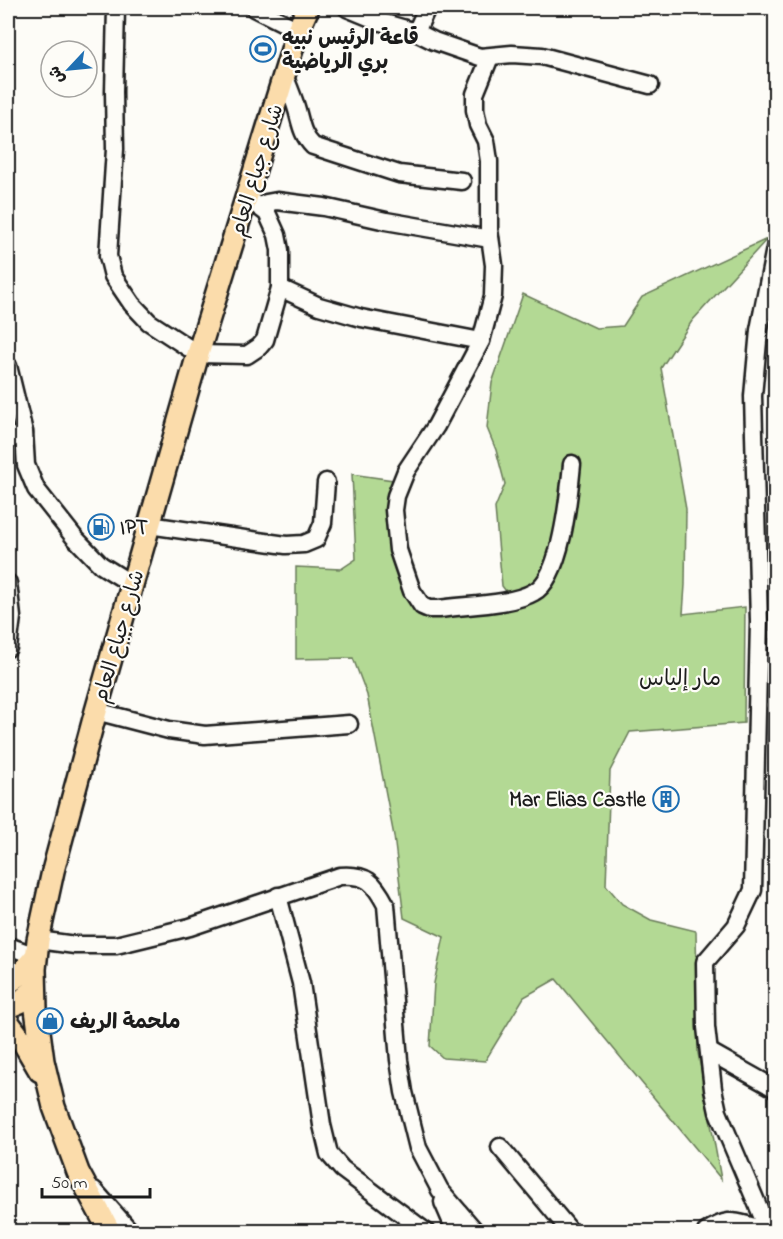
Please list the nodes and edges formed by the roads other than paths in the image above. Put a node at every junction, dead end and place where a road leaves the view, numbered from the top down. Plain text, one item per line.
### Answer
1 (116, 8) edge
2 (254, 8) edge
3 (308, 8) edge
4 (347, 8) edge
5 (427, 8) edge
6 (298, 30) junction
7 (416, 32) junction
8 (490, 57) junction
9 (285, 77) junction
10 (650, 85) dead end
11 (462, 181) dead end
12 (254, 203) junction
13 (490, 238) junction
14 (776, 243) edge
15 (280, 288) junction
16 (481, 341) junction
17 (198, 354) junction
18 (8, 366) edge
19 (24, 432) junction
20 (8, 440) edge
21 (572, 464) dead end
22 (326, 482) dead end
23 (149, 525) junction
24 (8, 583) edge
25 (134, 585) junction
26 (759, 622) junction
27 (776, 626) edge
28 (8, 648) edge
29 (96, 711) junction
30 (349, 724) dead end
31 (278, 896) junction
32 (8, 946) edge
33 (37, 948) junction
34 (8, 983) edge
35 (35, 989) junction
36 (8, 1007) edge
37 (8, 1022) edge
38 (710, 1052) junction
39 (48, 1086) junction
40 (776, 1089) edge
41 (500, 1147) dead end
42 (78, 1172) junction
43 (431, 1174) junction
44 (768, 1230) edge
45 (110, 1232) edge
46 (131, 1232) edge
47 (426, 1232) edge
48 (456, 1232) edge
49 (476, 1232) edge
50 (571, 1232) edge
51 (706, 1232) edge

1 - 17 street
2 - 6 street
3 - 6 main road, شارع جباع العام
4 - 7 street
5 - 7 street
6 - 9 main road, شارع جباع العام
7 - 8 street
8 - 10 street
8 - 13 street
9 - 11 street
9 - 12 main road, شارع جباع العام
12 - 13 street
12 - 15 street
12 - 17 main road, شارع جباع العام
13 - 16 street
14 - 26 street
15 - 16 street
15 - 17 street
16 - 21 street
17 - 23 main road, شارع جباع العام
18 - 19 street
19 - 20 street
19 - 25 street
22 - 23 street
23 - 25 main road, شارع جباع العام
24 - 28 street
25 - 29 main road, شارع جباع العام
26 - 27 street
26 - 38 street
29 - 30 street
29 - 33 main road, شارع جباع العام
31 - 33 street
31 - 43 street
31 - 47 street
32 - 33 street
33 - 34 main road
33 - 35 main road, شارع جباع العام
35 - 36 main road
35 - 39 main road, شارع جباع العام
37 - 39 main road
38 - 40 street
38 - 44 street
39 - 42 main road, شارع جباع العام
41 - 50 street
42 - 45 main road, شارع جباع العام
42 - 46 street
43 - 48 street
43 - 49 street
44 - 51 street

